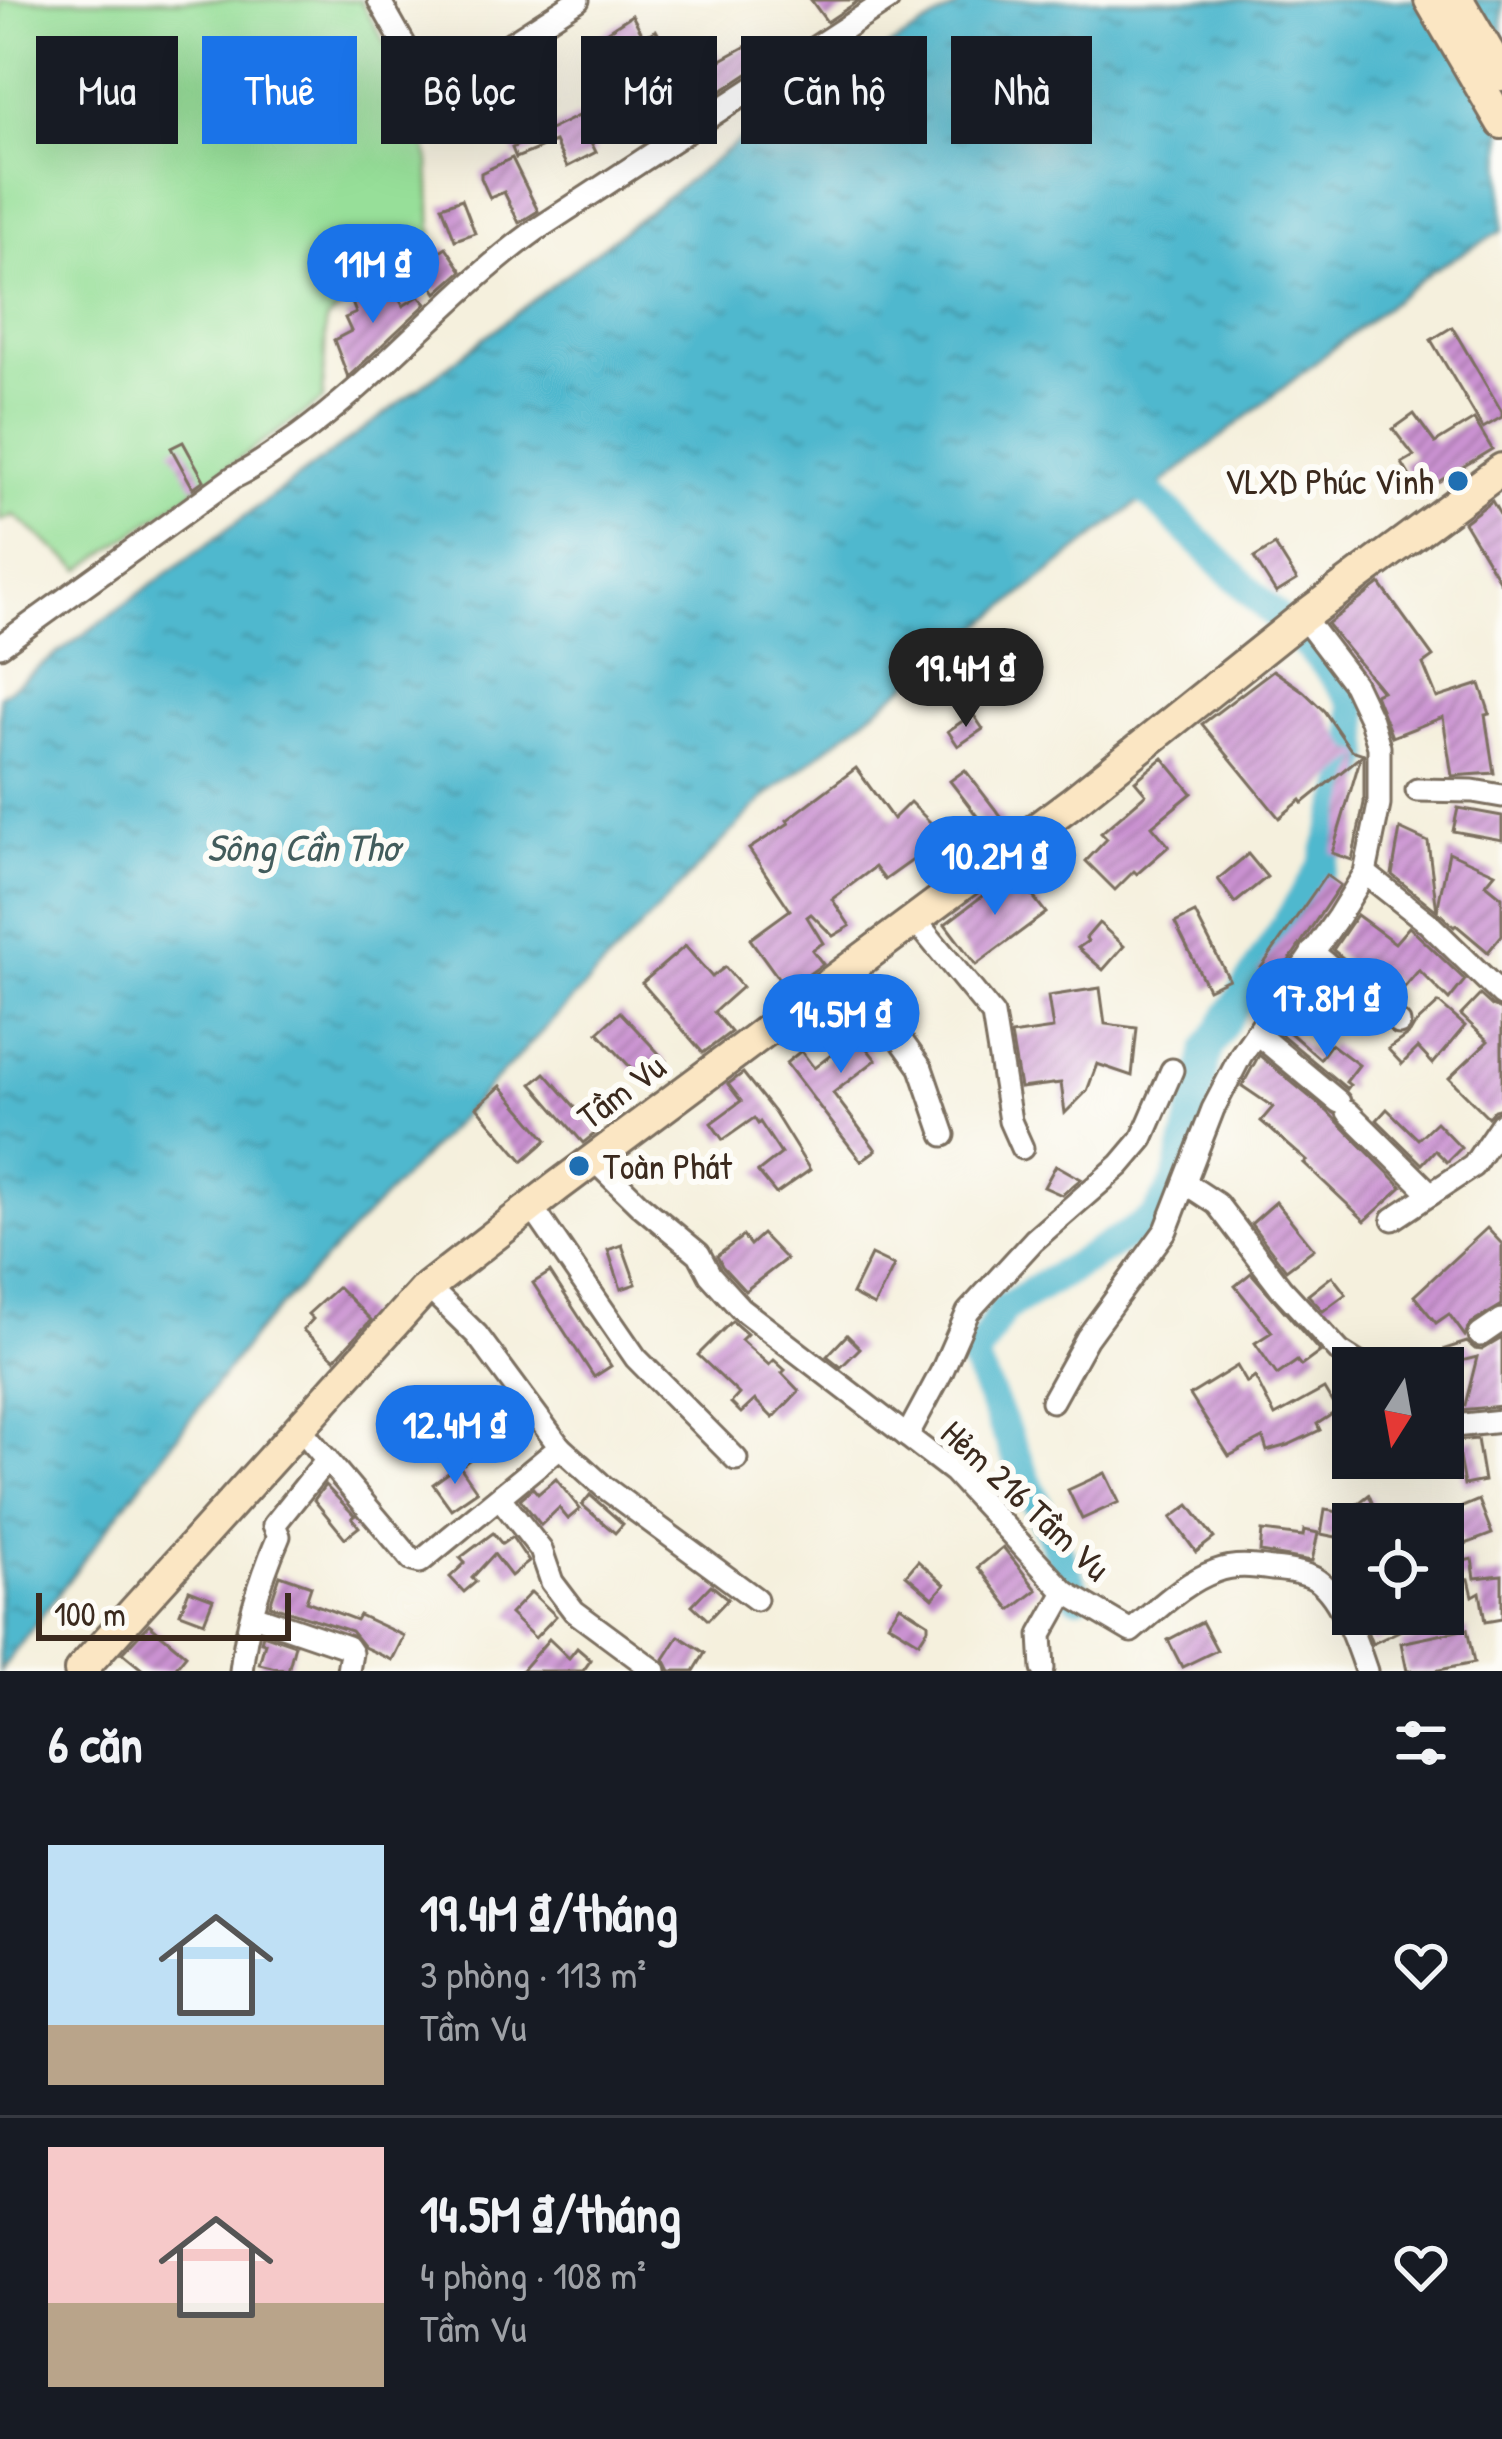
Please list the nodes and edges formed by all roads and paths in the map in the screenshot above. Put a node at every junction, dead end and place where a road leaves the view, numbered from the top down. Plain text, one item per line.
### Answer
1 (380, 0) edge
2 (578, 0) edge
3 (888, 0) edge
4 (1430, 0) edge
5 (1458, 0) edge
6 (1502, 75) edge
7 (1502, 123) edge
8 (1502, 469) edge
9 (1302, 617) junction
10 (0, 646) edge
11 (1417, 790) dead end
12 (1502, 796) edge
13 (1365, 873) junction
14 (915, 920) junction
15 (1312, 952) junction
16 (850, 969) junction
17 (1502, 995) edge
18 (1399, 1023) dead end
19 (1256, 1033) junction
20 (1172, 1070) dead end
21 (1502, 1124) edge
22 (944, 1135) dead end
23 (1022, 1148) dead end
24 (594, 1160) junction
25 (1185, 1183) junction
26 (1431, 1193) junction
27 (532, 1207) junction
28 (1394, 1219) dead end
29 (428, 1287) junction
30 (1502, 1320) edge
31 (1480, 1335) dead end
32 (1335, 1347) edge
33 (1052, 1401) dead end
34 (1502, 1421) edge
35 (1464, 1425) edge
36 (301, 1428) junction
37 (907, 1436) junction
38 (560, 1447) junction
39 (326, 1459) junction
40 (736, 1459) dead end
41 (500, 1498) junction
42 (1065, 1592) junction
43 (756, 1599) dead end
44 (253, 1615) junction
45 (1043, 1669) edge
46 (80, 1671) edge
47 (242, 1671) edge
48 (348, 1671) edge
49 (655, 1671) edge
50 (1366, 1671) edge

1 - 2 street
3 - 10 street
4 - 7 street
5 - 6 street
8 - 9 street, Tầm Vu
9 - 13 street
9 - 14 street, Tầm Vu
11 - 12 street
13 - 15 street
13 - 17 street
14 - 16 street, Tầm Vu
14 - 23 street
15 - 18 street
15 - 19 street
16 - 22 street
16 - 24 street, Tầm Vu
19 - 25 street
19 - 26 street
20 - 37 street
21 - 26 street
24 - 27 street, Tầm Vu
24 - 37 street, Hẻm 216 Tầm Vu
25 - 32 street
25 - 33 street
26 - 28 street
27 - 29 street, Tầm Vu
27 - 40 street
29 - 36 street, Tầm Vu
29 - 38 street
30 - 31 street
34 - 35 street
36 - 39 street
36 - 46 street, Tầm Vu
37 - 42 street, Hẻm 216 Tầm Vu
38 - 41 street
38 - 43 street
39 - 41 street
39 - 44 street
41 - 49 street
42 - 45 street
42 - 50 street, Hẻm 216 Tầm Vu
44 - 47 street
44 - 48 street

